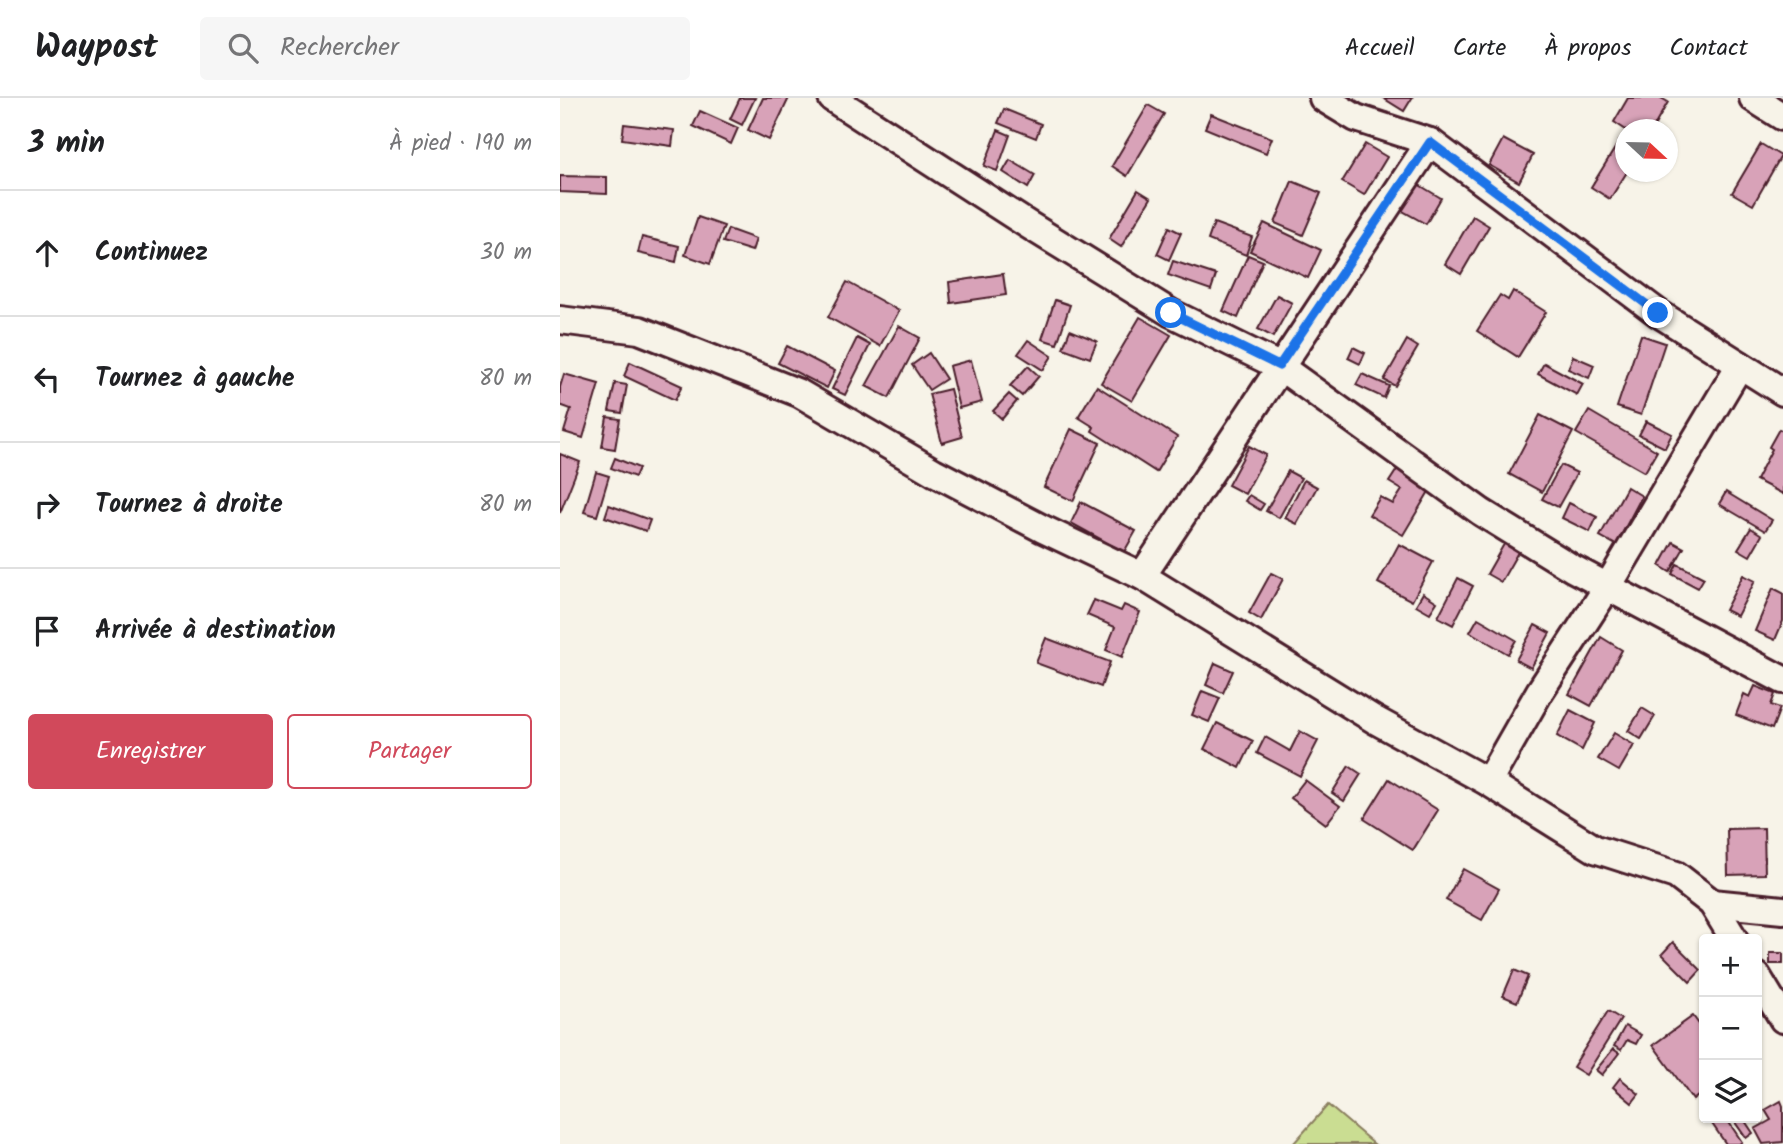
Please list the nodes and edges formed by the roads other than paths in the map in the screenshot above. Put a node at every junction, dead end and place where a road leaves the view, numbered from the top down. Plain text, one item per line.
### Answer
1 (832, 98) edge
2 (1323, 98) edge
3 (1753, 98) edge
4 (1783, 117) edge
5 (1430, 142) junction
6 (560, 320) edge
7 (1740, 365) junction
8 (1279, 366) junction
9 (1783, 392) edge
10 (1142, 576) junction
11 (1606, 587) junction
12 (1783, 680) edge
13 (1488, 782) junction
14 (1712, 904) junction
15 (1783, 910) edge
16 (1731, 934) edge
17 (1762, 984) edge
18 (1783, 1019) edge

1 - 8 street
2 - 5 street
3 - 4 street
5 - 7 street
5 - 8 street
6 - 10 street
7 - 9 street
7 - 11 street
8 - 10 street
8 - 11 street
10 - 13 street
11 - 12 street
11 - 13 street
13 - 14 street
14 - 15 street
14 - 16 street
17 - 18 street

